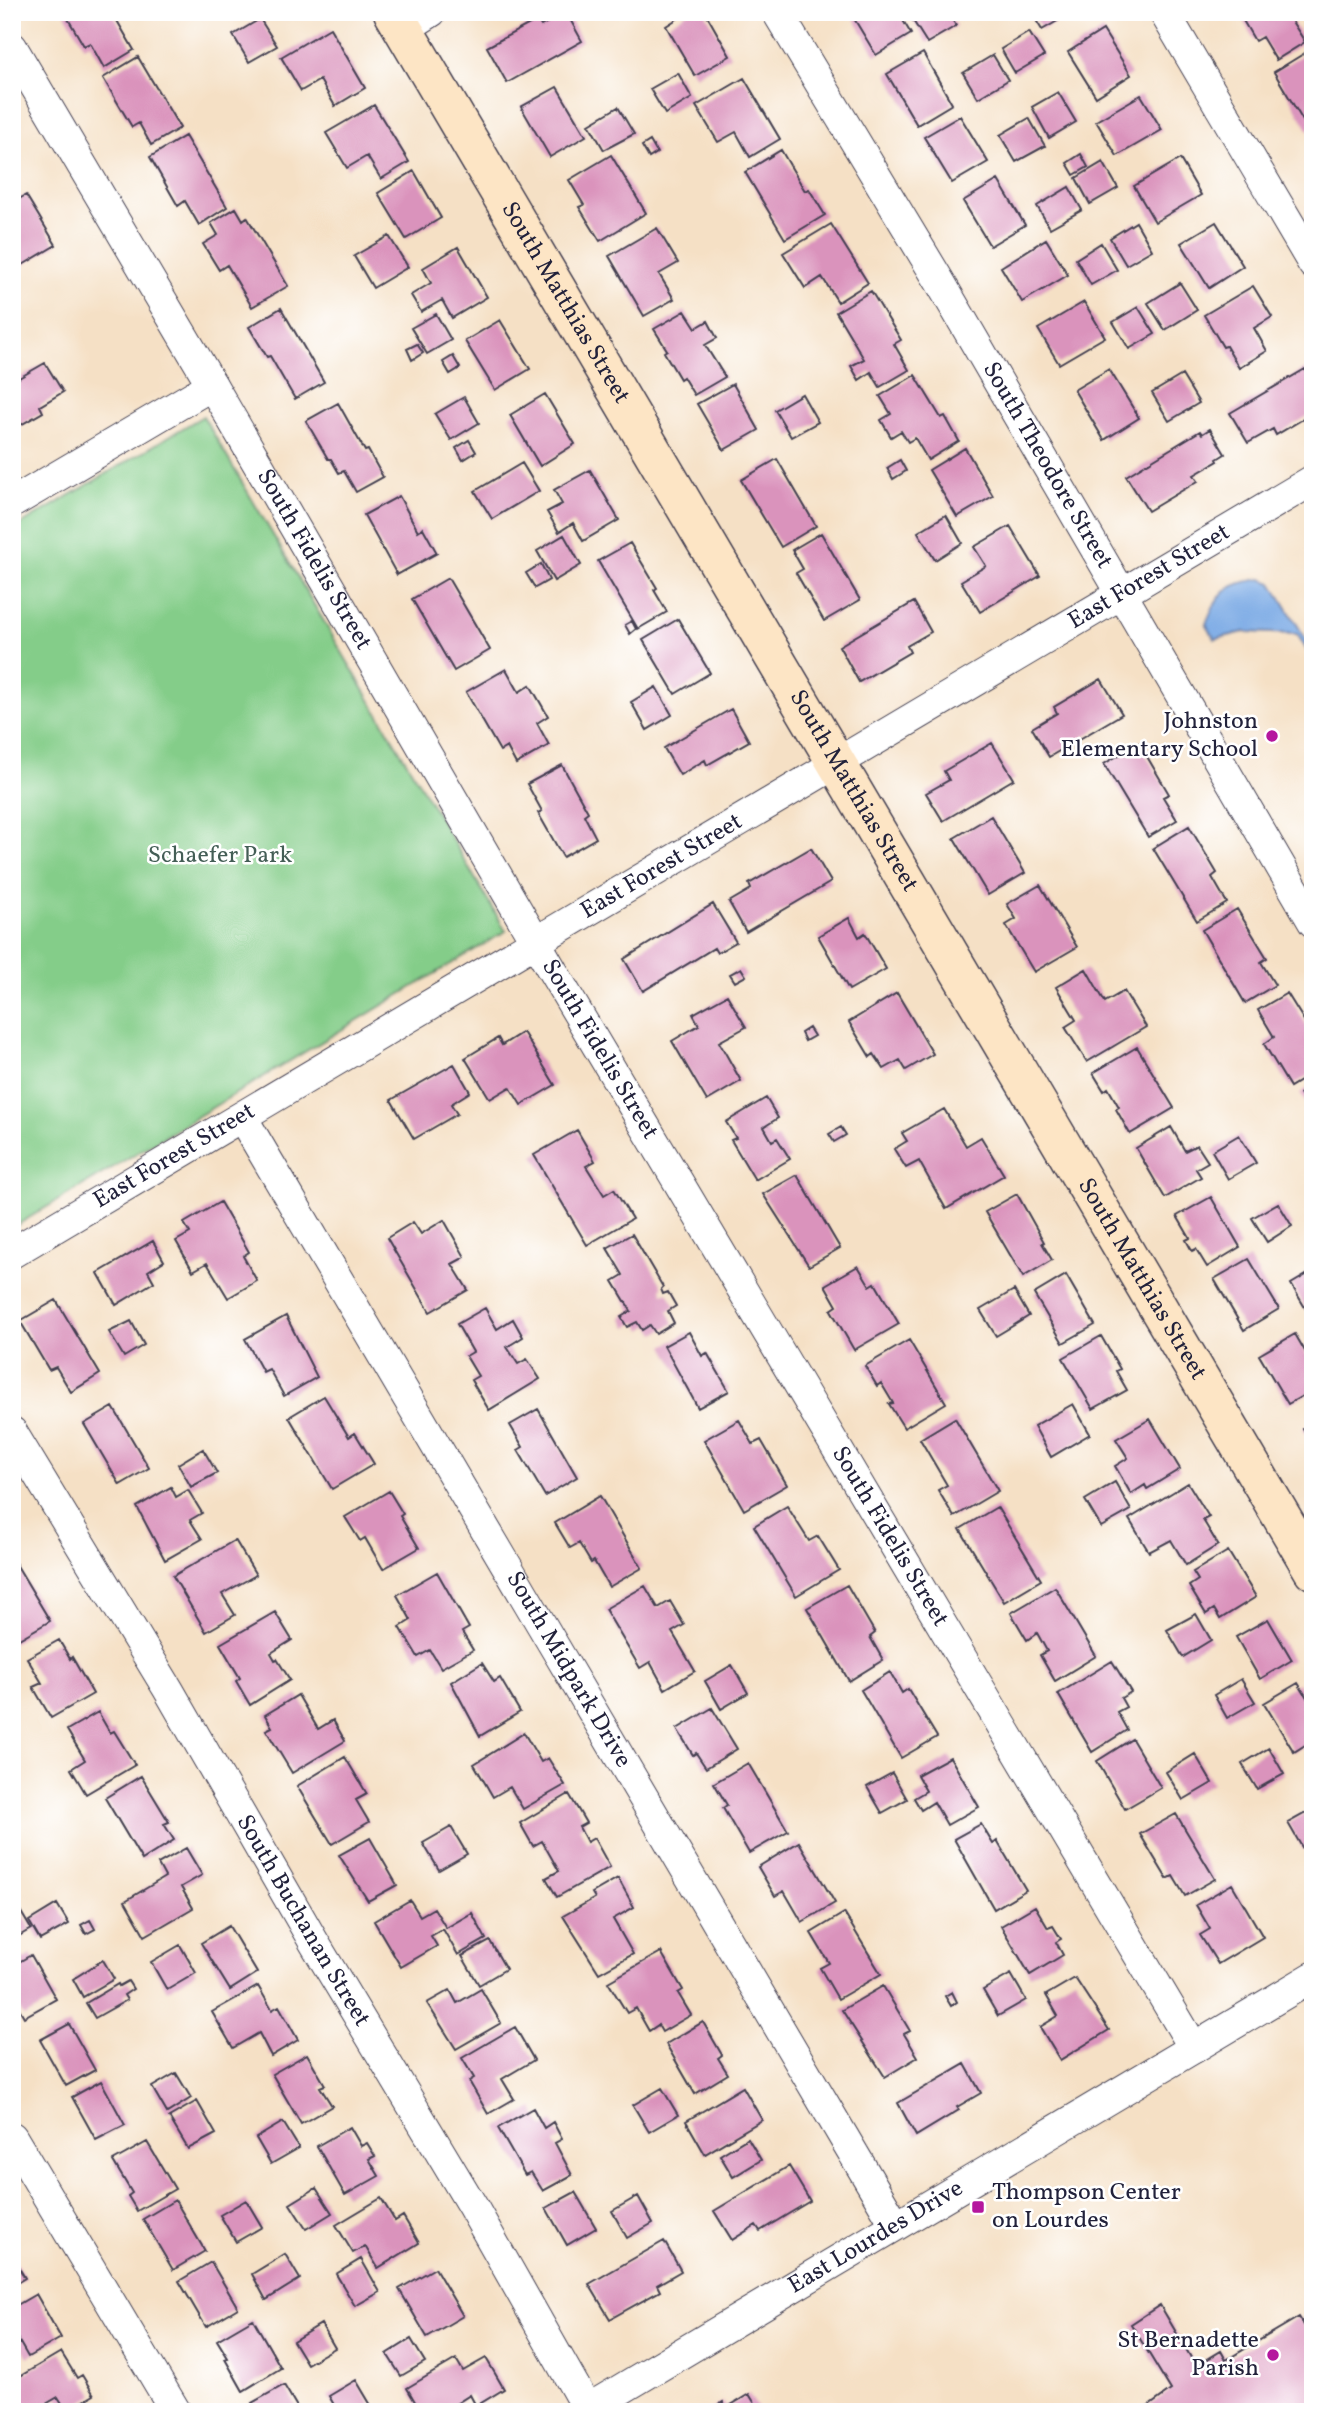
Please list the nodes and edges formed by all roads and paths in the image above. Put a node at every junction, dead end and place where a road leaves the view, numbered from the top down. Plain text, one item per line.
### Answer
1 (778, 12) edge
2 (1164, 12) edge
3 (409, 18) edge
4 (12, 47) edge
5 (1313, 264) edge
6 (212, 385) junction
7 (1313, 480) edge
8 (12, 503) edge
9 (1122, 595) junction
10 (836, 764) junction
11 (1313, 922) edge
12 (536, 942) junction
13 (243, 1117) junction
14 (12, 1253) edge
15 (12, 1432) edge
16 (1313, 1570) edge
17 (1313, 1977) edge
18 (1194, 2048) junction
19 (12, 2137) edge
20 (895, 2224) junction
21 (586, 2411) edge
22 (176, 2412) edge

1 - 9 street, South Theodore Street
2 - 5 street
3 - 10 street, South Matthias Street
4 - 6 street, South Fidelis Street
6 - 8 street
6 - 12 street, South Fidelis Street
7 - 9 street, East Forest Street
9 - 10 street, East Forest Street
9 - 11 street, South Theodore Street
10 - 12 street, East Forest Street
10 - 16 street, South Matthias Street
12 - 13 street, East Forest Street
12 - 18 street, South Fidelis Street
13 - 14 street, East Forest Street
13 - 20 street, South Midpark Drive
15 - 21 street, South Buchanan Street
17 - 18 street, East Lourdes Drive
18 - 20 street, East Lourdes Drive
19 - 22 street
20 - 21 street, East Lourdes Drive

